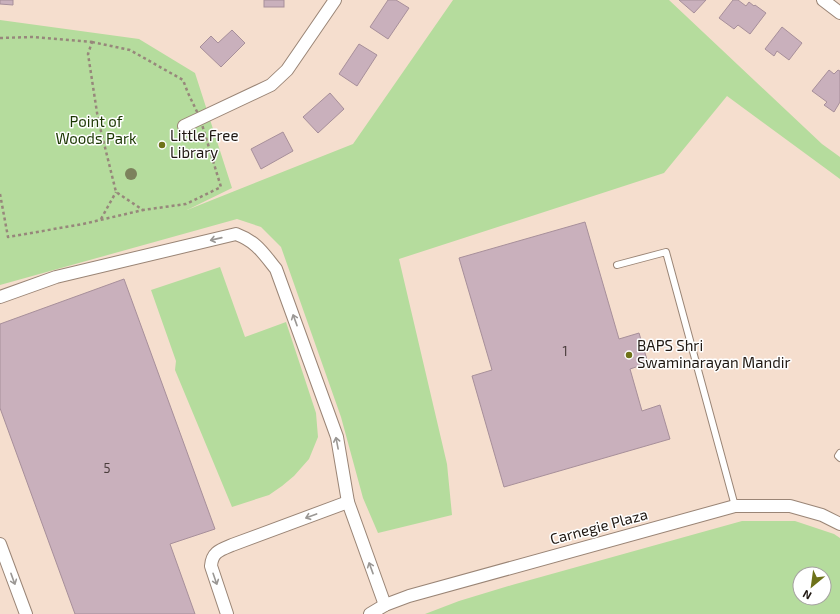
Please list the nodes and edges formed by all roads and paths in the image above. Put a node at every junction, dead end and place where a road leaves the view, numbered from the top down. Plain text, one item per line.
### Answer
1 (335, 0) edge
2 (823, 0) edge
3 (840, 13) edge
4 (0, 38) edge
5 (92, 42) junction
6 (200, 118) junction
7 (184, 126) dead end
8 (116, 192) junction
9 (0, 194) edge
10 (143, 210) junction
11 (101, 219) junction
12 (617, 265) dead end
13 (0, 297) edge
14 (840, 453) edge
15 (840, 458) edge
16 (348, 502) junction
17 (735, 506) junction
18 (840, 524) edge
19 (0, 544) edge
20 (384, 604) junction
21 (26, 614) edge
22 (227, 614) edge
23 (370, 614) edge

1 - 6 street
2 - 3 street
4 - 5 path
5 - 6 path
5 - 8 path
6 - 7 street
6 - 10 path
8 - 10 path
8 - 11 path
9 - 11 path
10 - 11 path
12 - 17 lane
16 -> 13 street
14 - 15 lane
20 -> 16 street
16 -> 22 street
17 - 18 street, Carnegie Plaza
17 - 20 street, Carnegie Plaza
19 -> 21 street
20 - 23 street, Carnegie Plaza

